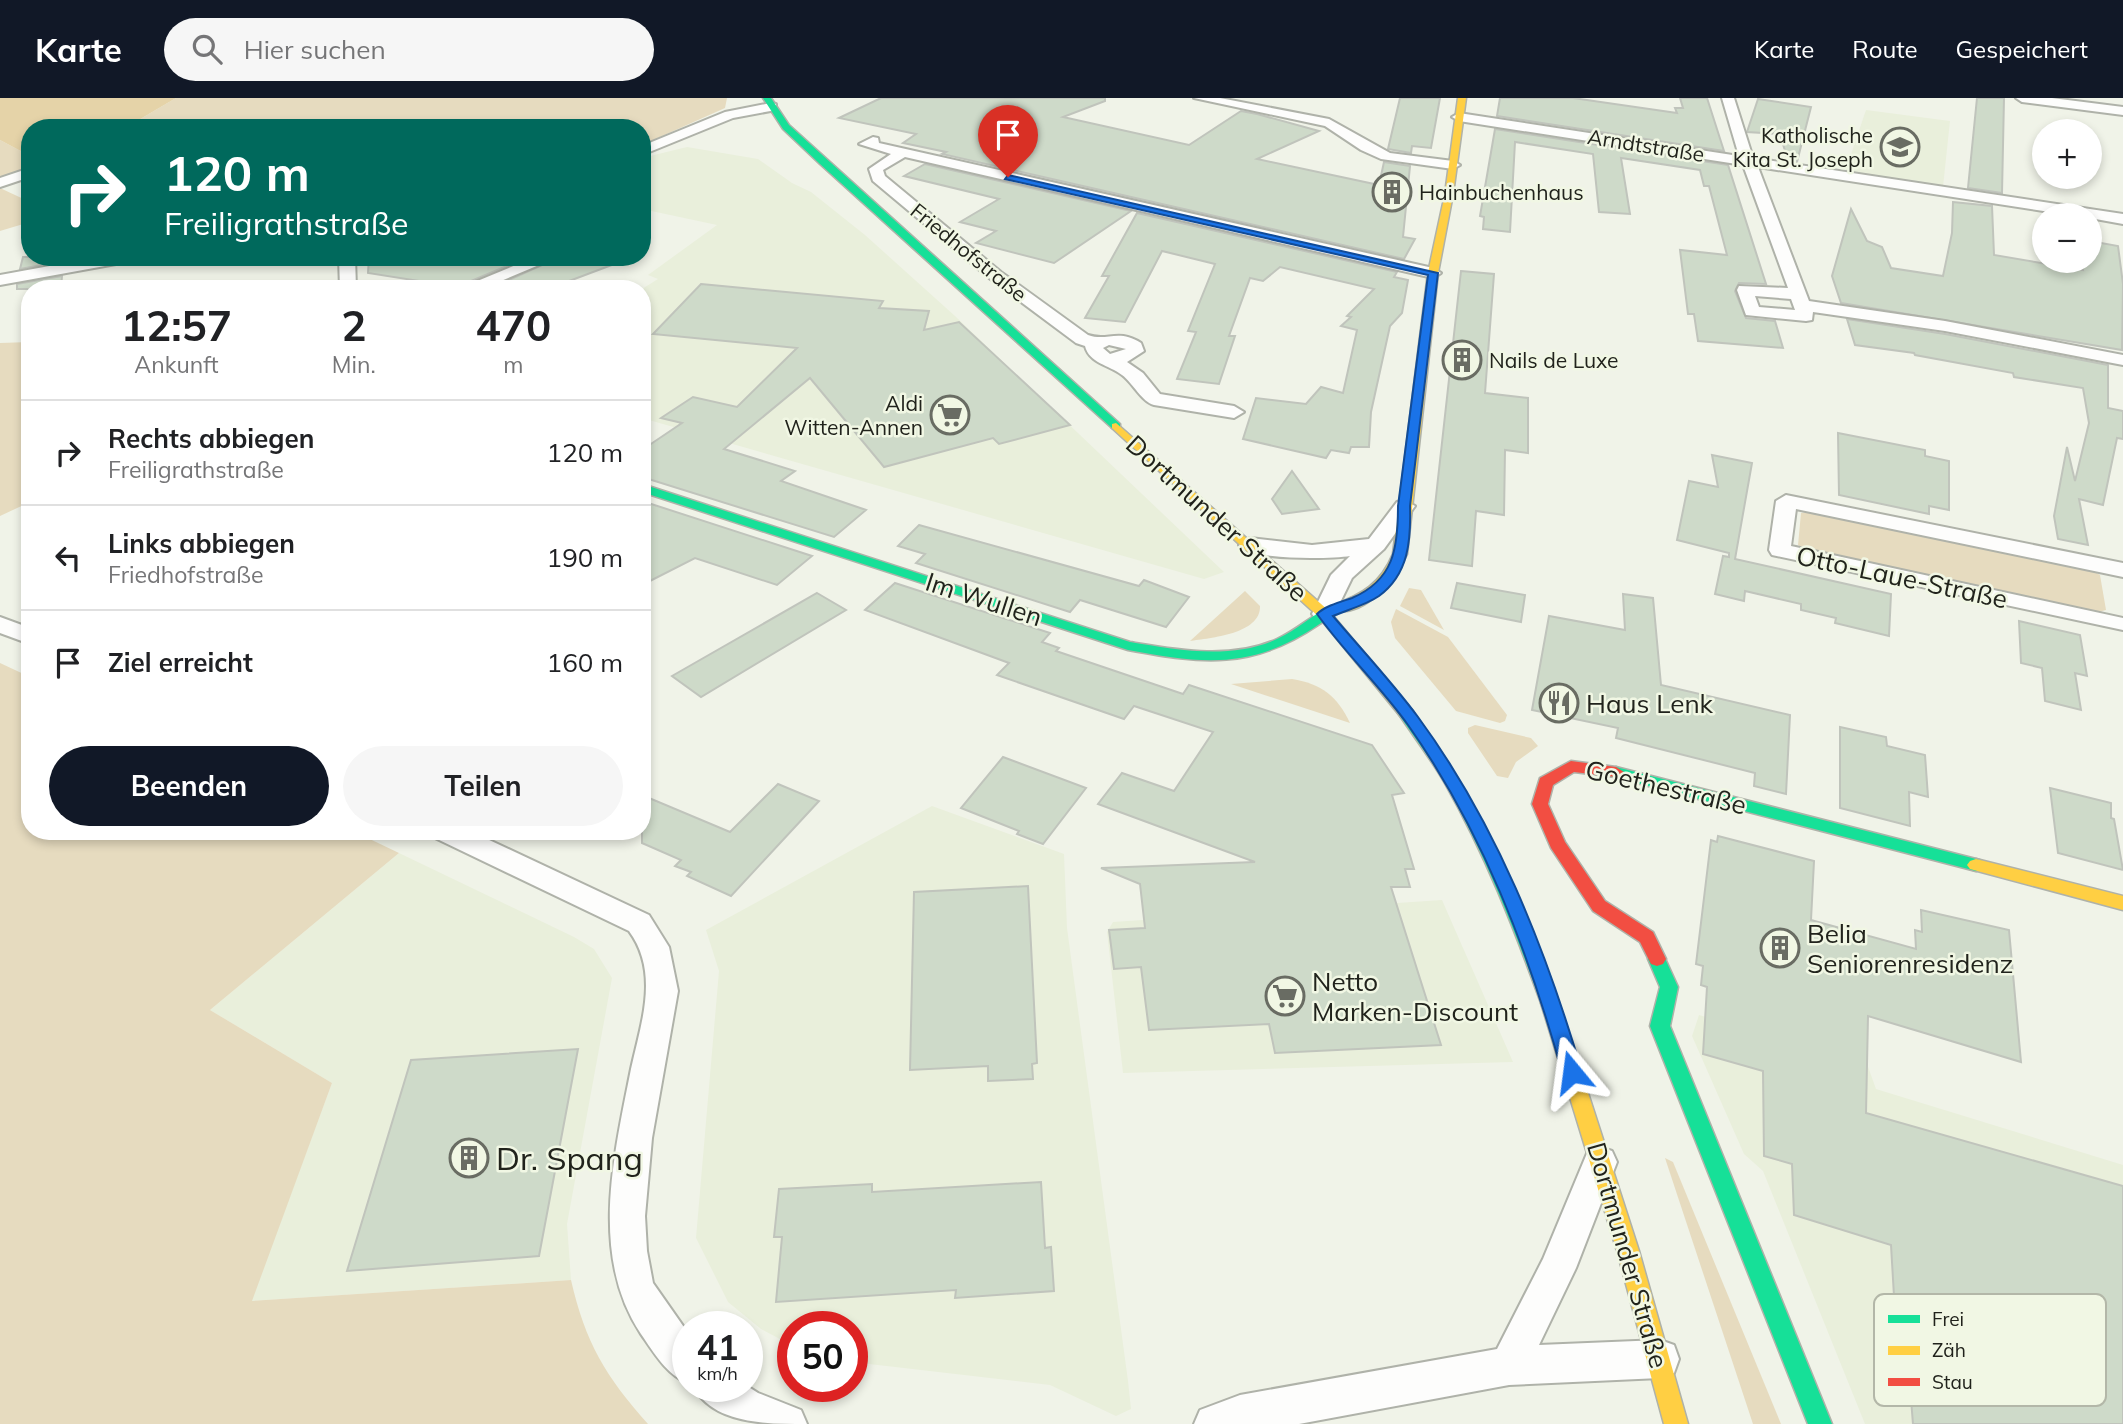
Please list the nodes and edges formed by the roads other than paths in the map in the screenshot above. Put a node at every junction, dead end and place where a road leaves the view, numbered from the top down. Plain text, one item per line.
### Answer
1 (1200, 98) edge
2 (1462, 98) edge
3 (1728, 98) edge
4 (2022, 98) edge
5 (769, 102) edge
6 (2123, 111) edge
7 (1459, 117) junction
8 (873, 141) dead end
9 (651, 147) edge
10 (902, 153) junction
11 (1747, 161) junction
12 (1453, 165) junction
13 (21, 175) edge
14 (0, 183) edge
15 (2123, 219) edge
16 (77, 266) edge
17 (526, 266) edge
18 (1433, 273) junction
19 (0, 280) edge
20 (490, 280) edge
21 (1096, 344) junction
22 (1112, 359) junction
23 (2123, 360) edge
24 (1234, 412) dead end
25 (651, 491) edge
26 (1404, 506) junction
27 (1376, 544) junction
28 (1250, 545) junction
29 (2123, 570) edge
30 (1324, 614) junction
31 (2122, 623) edge
32 (0, 624) edge
33 (21, 633) edge
34 (464, 840) edge
35 (2123, 903) edge
36 (1601, 1160) junction
37 (672, 1343) edge
38 (1660, 1359) junction
39 (1508, 1367) junction
40 (736, 1402) edge
41 (787, 1424) edge
42 (1214, 1424) edge
43 (1676, 1424) edge
44 (1821, 1424) edge

1 - 12 street
2 - 7 street, Im Wullen
3 - 11 street
4 - 6 street
5 - 9 street
5 - 28 street, Dortmunder Straße
7 - 11 street, Arndtstraße
7 - 12 street, Im Wullen
8 - 10 street, Friedhofstraße
10 - 18 street, Friedhofstraße
10 - 21 street, Friedhofstraße
11 - 15 street, Arndtstraße
11 - 23 street
12 - 18 street, Im Wullen
13 - 14 street
16 - 19 street
17 - 20 street
18 - 26 street, Im Wullen
21 - 22 street, Friedhofstraße
21 - 22 street, Friedhofstraße
22 - 24 street, Friedhofstraße
25 - 30 street, Im Wullen
26 - 27 street
26 - 30 street, Im Wullen
27 - 28 street
27 - 30 street
28 - 30 street, Dortmunder Straße
29 - 31 street, Otto-Laue-Straße
30 - 36 street, Dortmunder Straße
32 - 33 street
34 - 37 street
35 - 44 street, Goethestraße
36 - 38 street, Dortmunder Straße
36 - 39 street
38 - 39 street
38 - 43 street, Dortmunder Straße
39 - 42 street
40 - 41 street

